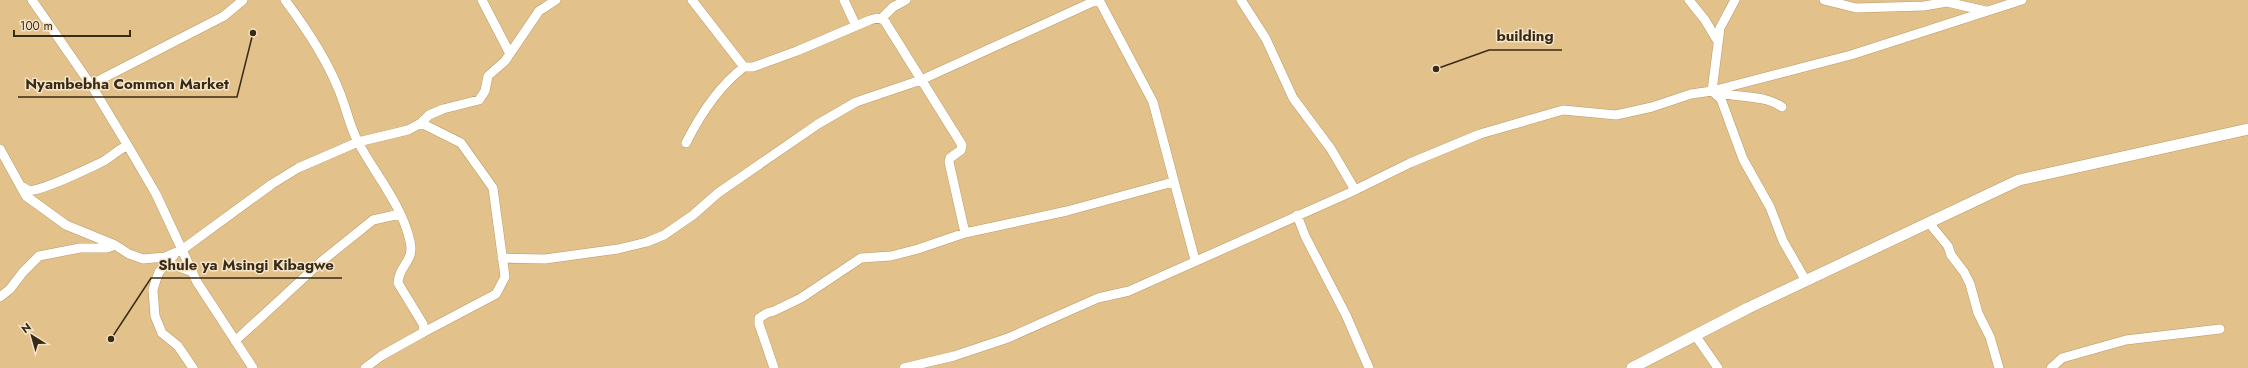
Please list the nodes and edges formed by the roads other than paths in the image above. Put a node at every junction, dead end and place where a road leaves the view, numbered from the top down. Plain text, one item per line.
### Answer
1 (32, 0) edge
2 (243, 0) edge
3 (285, 0) edge
4 (482, 0) edge
5 (556, 0) edge
6 (692, 0) edge
7 (844, 0) edge
8 (906, 0) edge
9 (1098, 0) edge
10 (1240, 0) edge
11 (1689, 0) edge
12 (1735, 0) edge
13 (1824, 0) edge
14 (2022, 0) edge
15 (1988, 11) junction
16 (882, 18) junction
17 (856, 26) junction
18 (1717, 40) junction
19 (510, 54) junction
20 (744, 66) junction
21 (921, 80) junction
22 (90, 85) junction
23 (1712, 91) junction
24 (1782, 107) dead end
25 (421, 123) junction
26 (2248, 128) edge
27 (358, 142) junction
28 (686, 143) dead end
29 (128, 146) junction
30 (0, 149) edge
31 (1173, 182) junction
32 (22, 187) junction
33 (1355, 190) junction
34 (400, 214) junction
35 (1297, 215) junction
36 (1930, 223) junction
37 (965, 233) junction
38 (115, 245) junction
39 (183, 249) junction
40 (174, 255) junction
41 (502, 258) junction
42 (1196, 260) junction
43 (167, 263) junction
44 (193, 272) junction
45 (1806, 281) junction
46 (0, 297) edge
47 (2220, 329) dead end
48 (424, 332) junction
49 (1695, 335) junction
50 (236, 341) junction
51 (193, 368) edge
52 (253, 368) edge
53 (365, 368) edge
54 (774, 368) edge
55 (904, 368) edge
56 (1369, 368) edge
57 (1632, 368) edge
58 (1718, 368) edge
59 (1999, 368) edge
60 (2051, 368) edge

1 - 22 street
2 - 22 street
3 - 27 street
4 - 19 street
5 - 19 street
6 - 20 street
7 - 17 street
8 - 16 street
9 - 21 street
9 - 31 street
10 - 33 street
11 - 18 street
12 - 18 street
13 - 15 street
14 - 15 street
15 - 23 street
16 - 17 street
16 - 21 street
17 - 20 street
18 - 23 street
19 - 25 street
20 - 28 street
21 - 37 street
21 - 41 street
22 - 29 street
23 - 24 street
23 - 33 street
23 - 45 street
25 - 27 street
25 - 41 street
26 - 36 street
27 - 34 street
27 - 39 street
29 - 32 street
29 - 39 street
30 - 32 street
31 - 37 street
31 - 42 street
32 - 38 street
33 - 35 street
34 - 48 street
34 - 50 street
35 - 42 street
35 - 56 street
36 - 45 street
36 - 59 street
37 - 54 street
38 - 40 street
38 - 46 street
39 - 40 street
39 - 44 street
40 - 43 street
41 - 48 street
42 - 55 street
43 - 44 street
43 - 51 street
44 - 50 street
45 - 49 street
47 - 60 street
48 - 53 street
49 - 57 street
49 - 58 street
50 - 52 street

